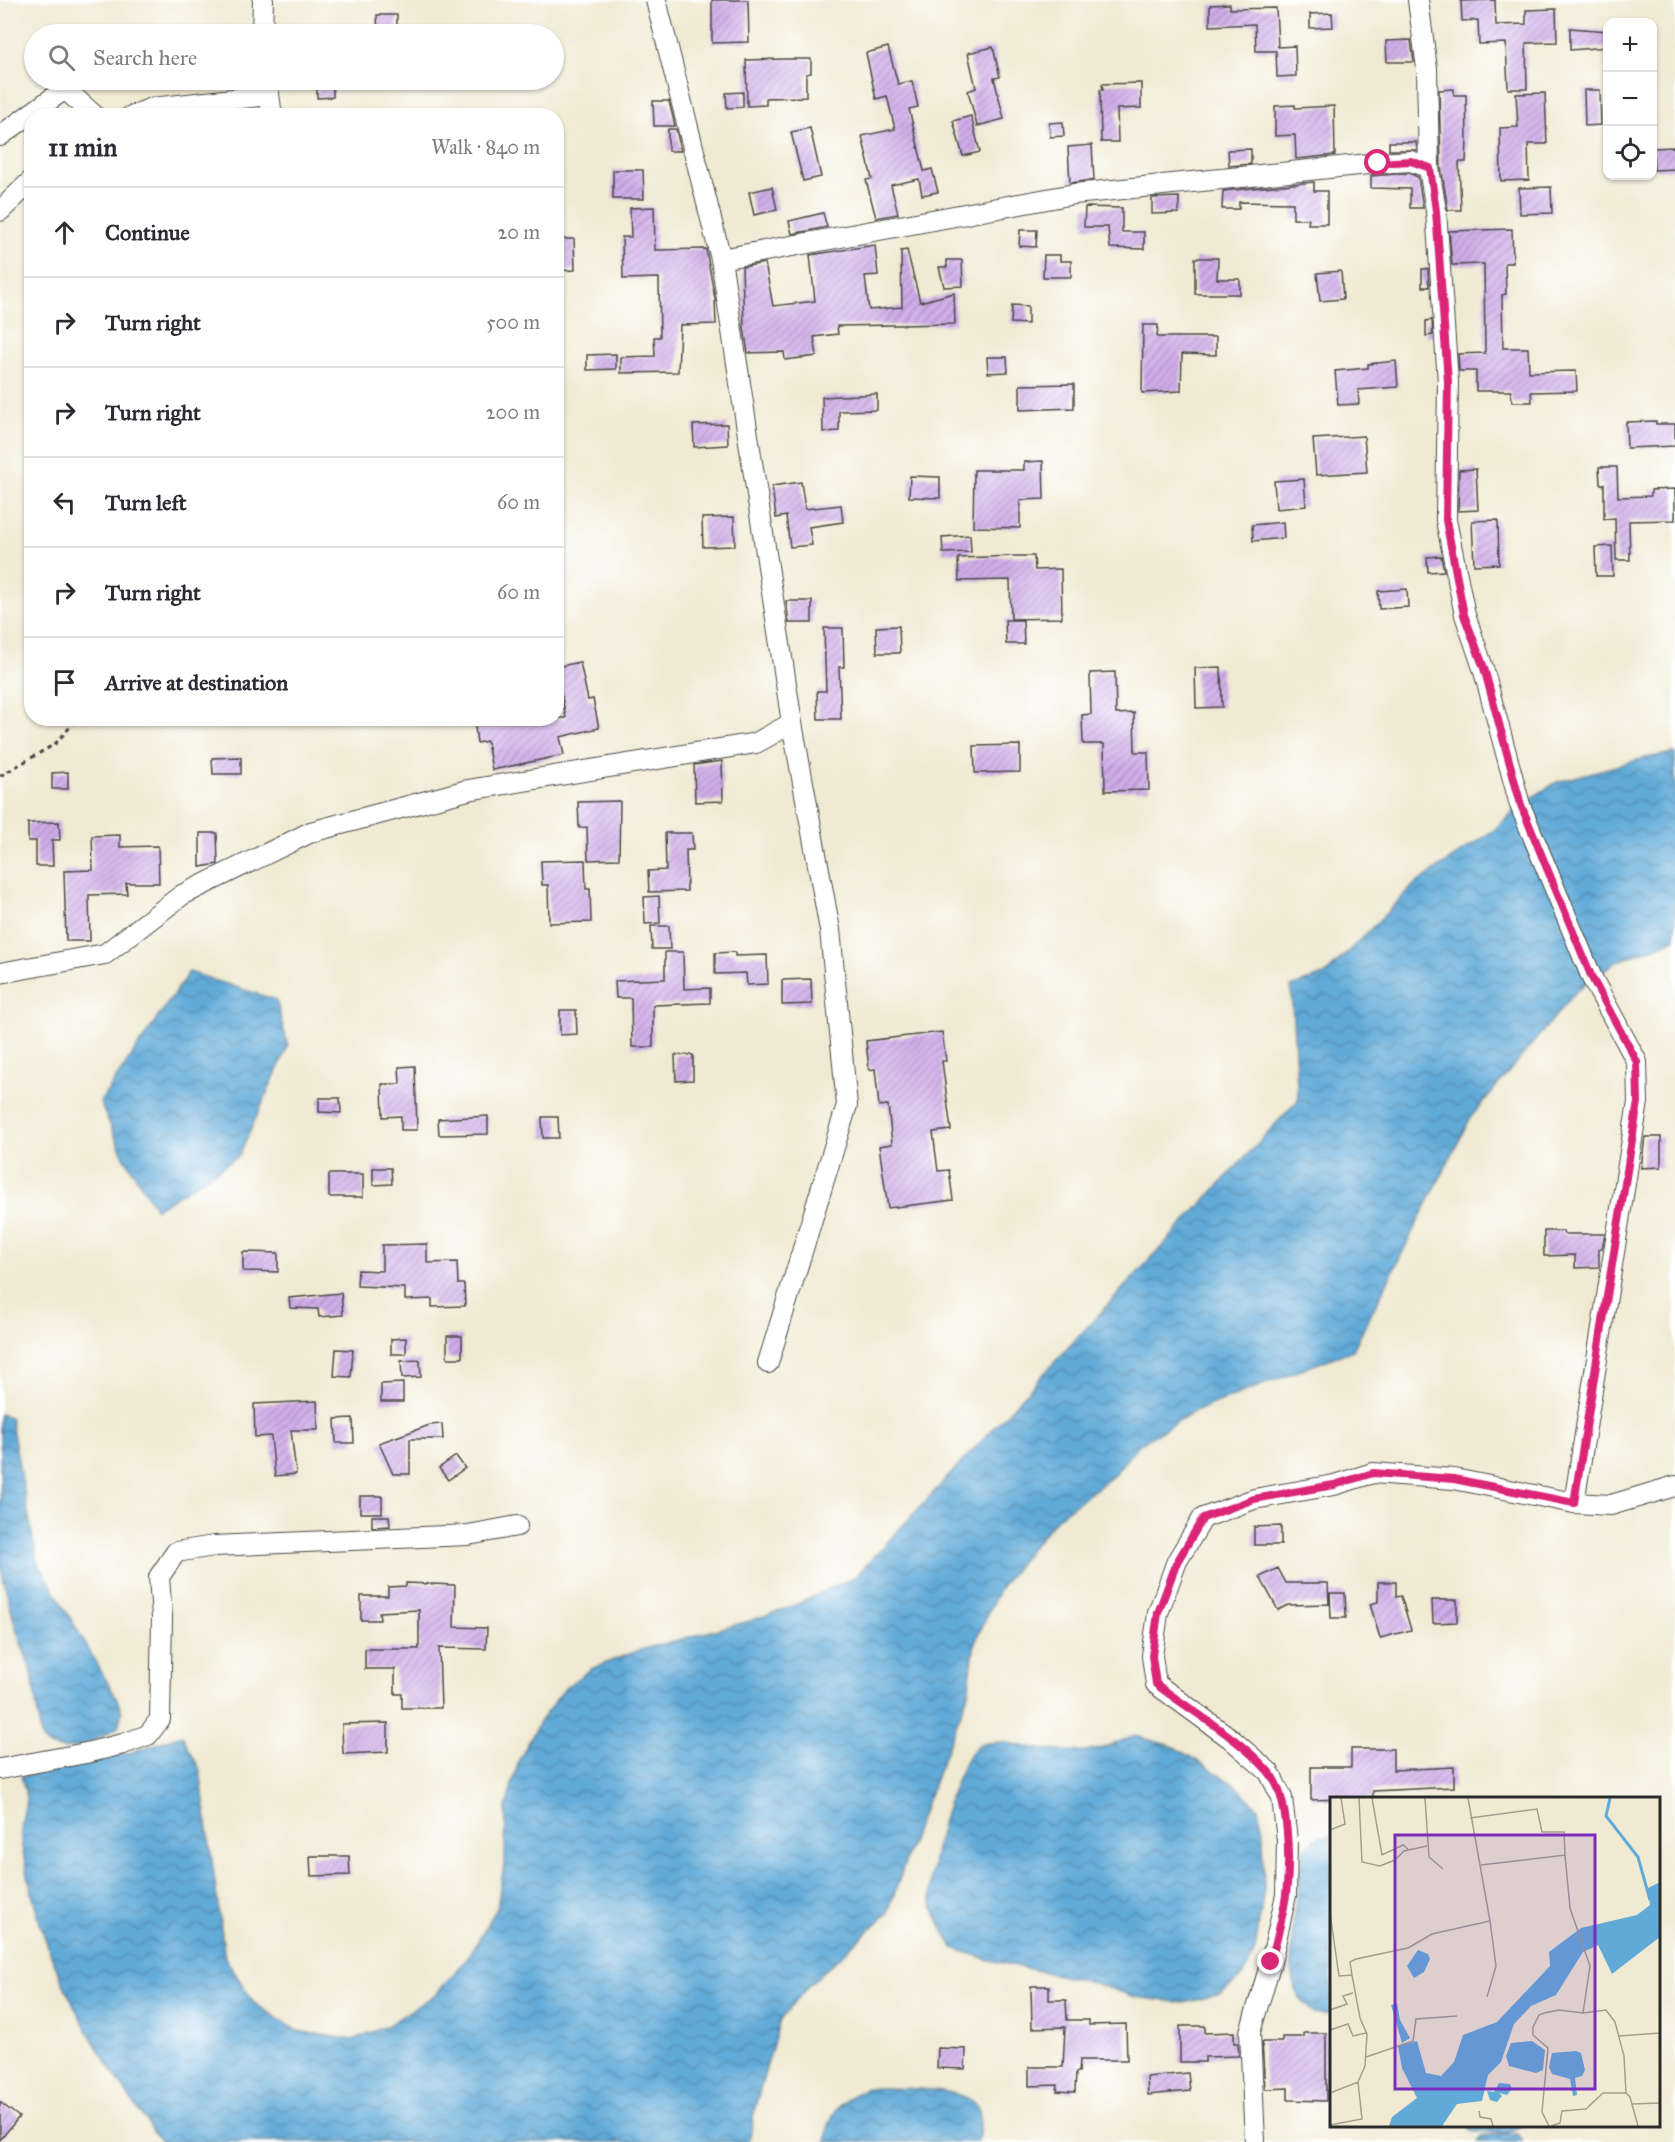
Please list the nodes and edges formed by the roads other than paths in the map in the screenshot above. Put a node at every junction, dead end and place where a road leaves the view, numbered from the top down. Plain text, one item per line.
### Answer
1 (262, 0) edge
2 (656, 0) edge
3 (1418, 0) edge
4 (262, 24) edge
5 (64, 90) edge
6 (66, 90) edge
7 (251, 90) edge
8 (268, 90) edge
9 (39, 108) edge
10 (86, 108) edge
11 (152, 108) edge
12 (271, 108) edge
13 (24, 119) edge
14 (0, 136) edge
15 (1430, 168) junction
16 (24, 188) edge
17 (0, 211) edge
18 (721, 259) junction
19 (792, 723) junction
20 (0, 973) edge
21 (768, 1363) dead end
22 (1675, 1486) edge
23 (1574, 1503) junction
24 (517, 1526) dead end
25 (0, 1769) edge
26 (1255, 2142) edge

1 - 4 street
2 - 18 street
3 - 15 street
5 - 9 street
6 - 10 street
7 - 11 street
8 - 12 street
13 - 14 street
15 - 18 street
15 - 23 street
16 - 17 street
18 - 19 street
19 - 20 street
19 - 21 street
22 - 23 street
23 - 26 street
24 - 25 street

